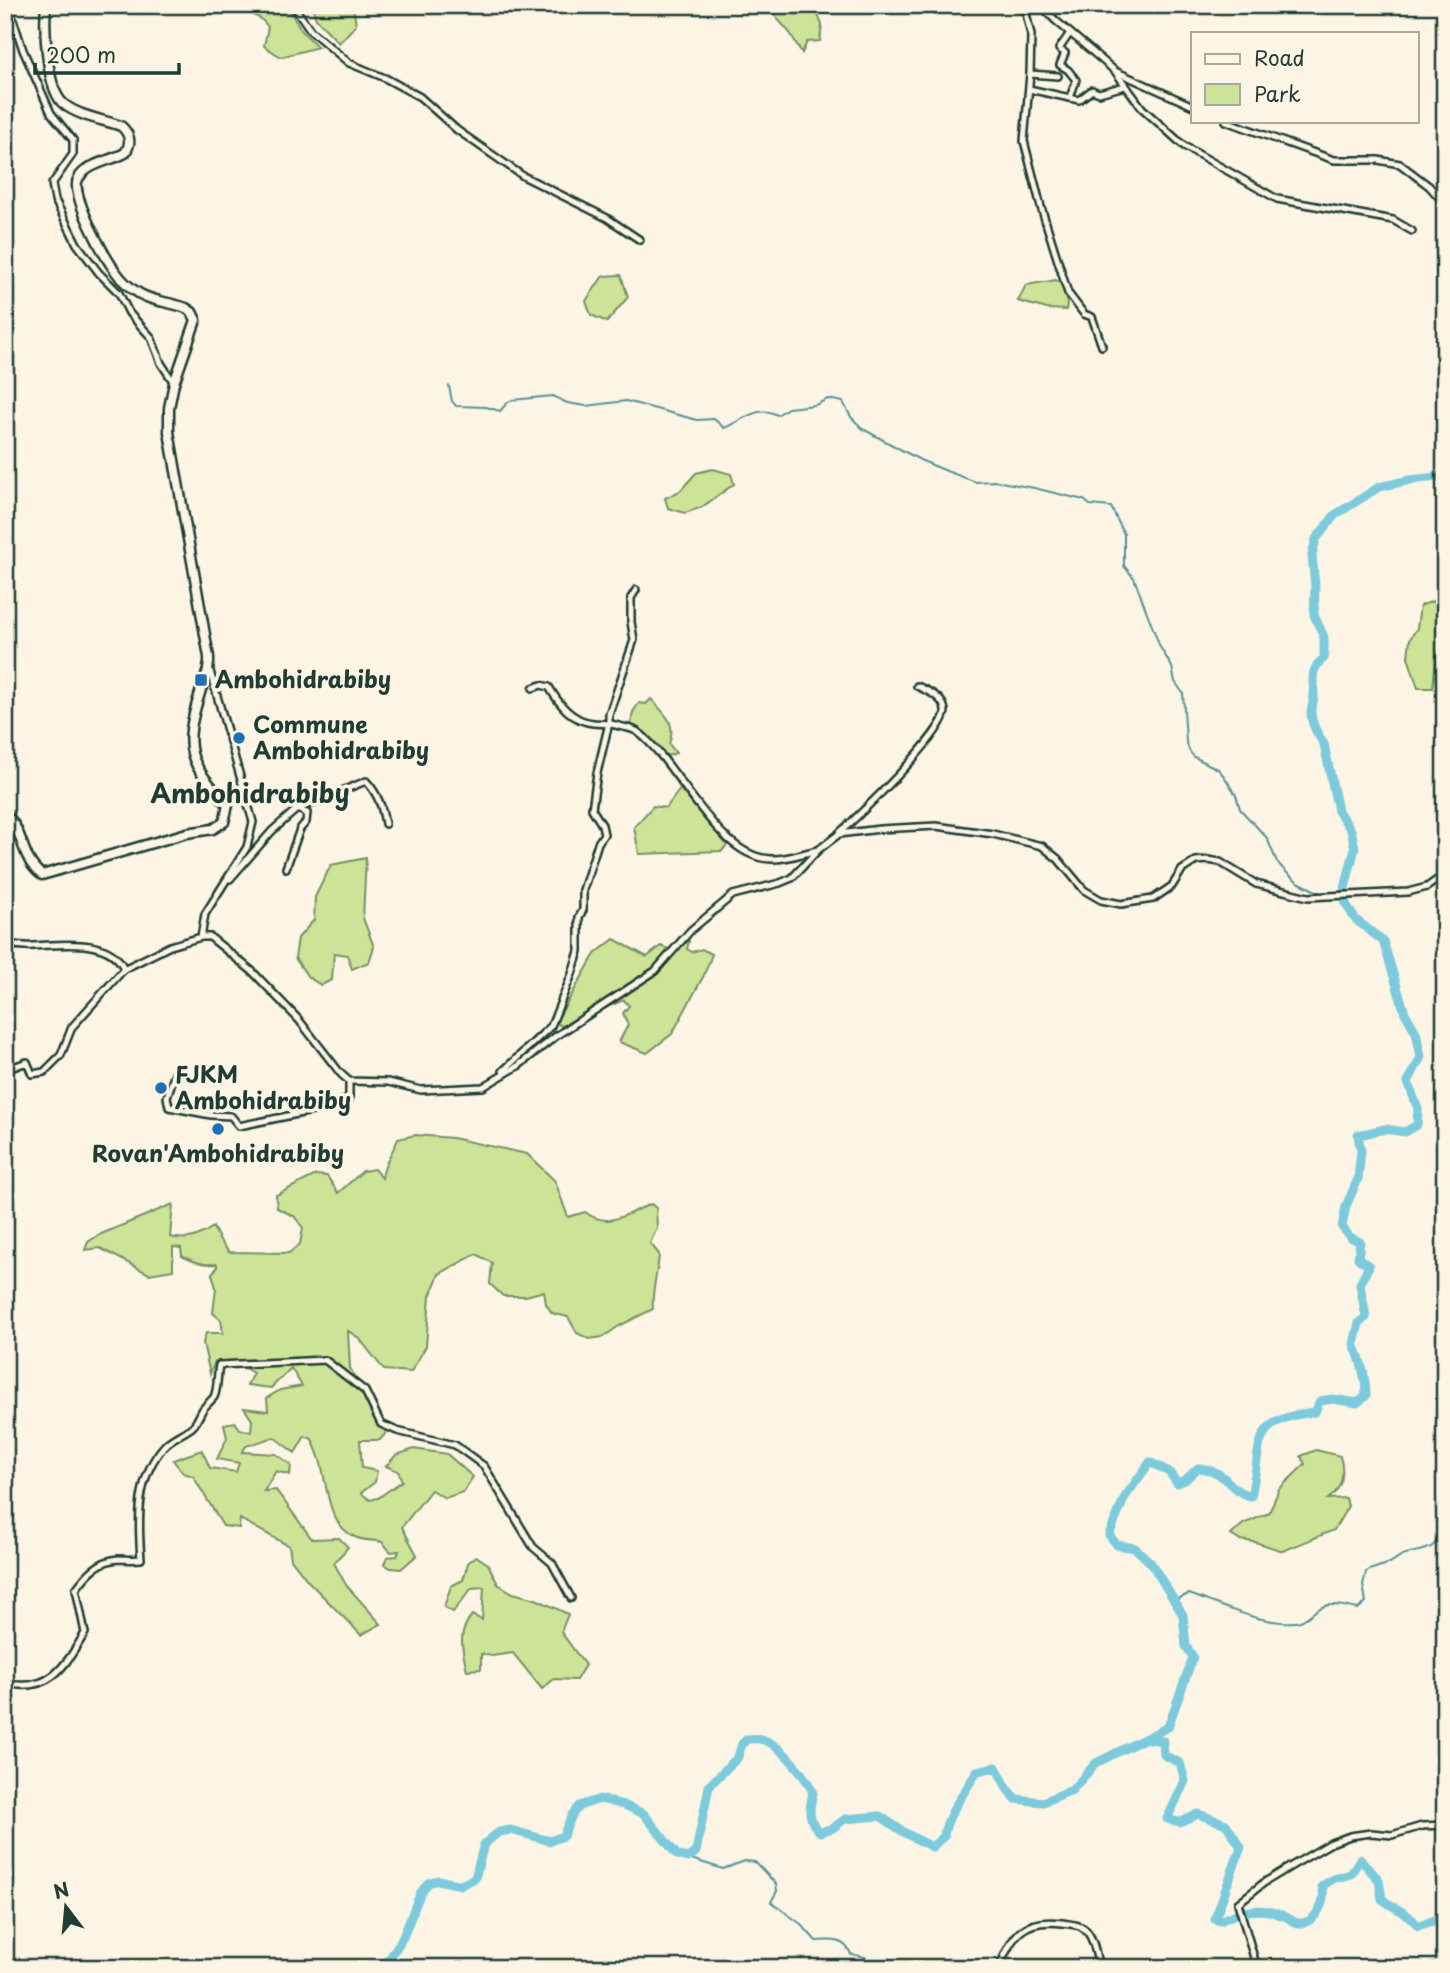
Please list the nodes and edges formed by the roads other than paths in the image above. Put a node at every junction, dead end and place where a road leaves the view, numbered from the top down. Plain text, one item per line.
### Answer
1 (5, 5) edge
2 (46, 5) edge
3 (293, 5) edge
4 (1024, 5) edge
5 (1041, 5) edge
6 (1070, 33) junction
7 (1115, 71) junction
8 (1030, 74) junction
9 (1058, 76) dead end
10 (1125, 86) junction
11 (1029, 89) junction
12 (1070, 98) junction
13 (1191, 105) edge
14 (1229, 122) edge
15 (1445, 205) edge
16 (1412, 231) dead end
17 (640, 240) dead end
18 (1102, 346) dead end
19 (174, 383) junction
20 (636, 590) dead end
21 (210, 671) junction
22 (917, 686) dead end
23 (533, 688) dead end
24 (609, 723) junction
25 (297, 809) junction
26 (5, 814) edge
27 (385, 824) dead end
28 (838, 834) junction
29 (818, 850) junction
30 (286, 868) dead end
31 (1445, 874) edge
32 (228, 881) junction
33 (201, 937) junction
34 (5, 944) edge
35 (124, 969) junction
36 (5, 1070) edge
37 (176, 1073) dead end
38 (493, 1079) junction
39 (349, 1081) junction
40 (571, 1598) dead end
41 (5, 1683) edge
42 (1445, 1825) edge
43 (999, 1968) edge
44 (1099, 1968) edge
45 (1257, 1968) edge

1 - 19 street
2 - 19 main road
3 - 17 street
4 - 8 street
5 - 6 street
6 - 7 street
6 - 12 street
7 - 10 street
7 - 13 street
8 - 9 street
8 - 11 street
10 - 12 street
10 - 16 street
11 - 12 street
11 - 18 street
14 - 15 street
19 - 21 main road
20 - 24 street
21 - 26 main road
21 - 32 street
22 - 28 street
23 - 24 street
24 - 29 street
24 - 38 street
25 - 27 street
25 - 30 street
25 - 32 street
28 - 29 street
28 - 31 street
29 - 38 street
32 - 33 street
33 - 35 street
33 - 39 street
34 - 35 street
35 - 36 street
37 - 39 street
38 - 39 street
40 - 41 street
42 - 45 street
43 - 44 street

